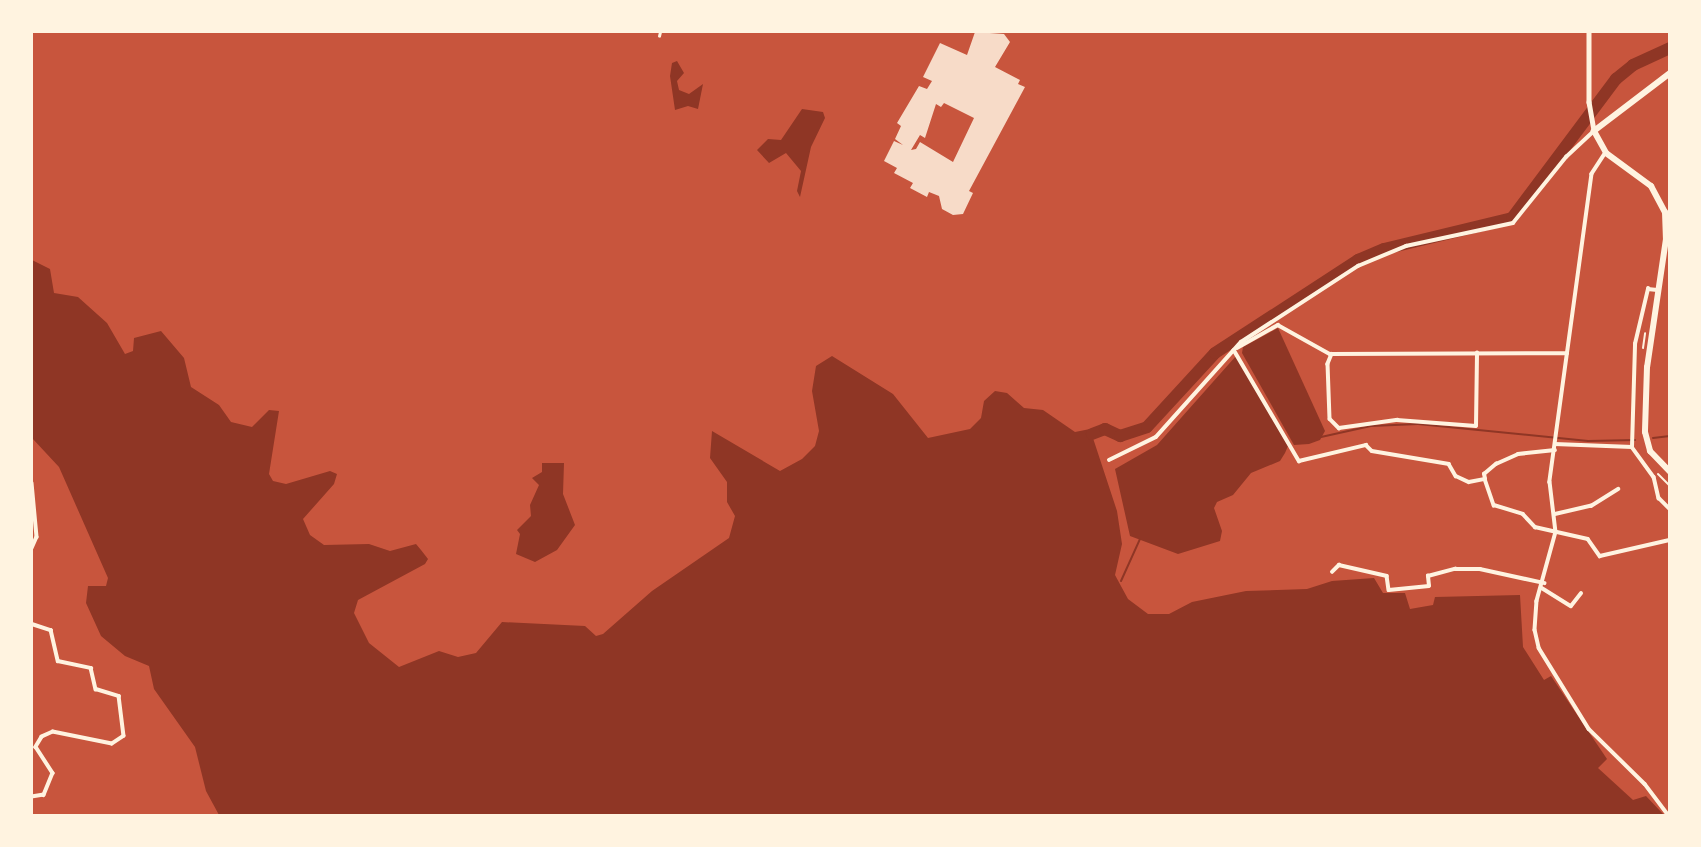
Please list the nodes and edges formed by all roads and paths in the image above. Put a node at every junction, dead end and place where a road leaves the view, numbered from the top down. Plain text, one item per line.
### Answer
1 (660, 32) edge
2 (1589, 32) edge
3 (659, 36) dead end
4 (1670, 73) edge
5 (1594, 131) junction
6 (1606, 153) junction
7 (1670, 187) edge
8 (1670, 205) edge
9 (1657, 290) junction
10 (1234, 350) junction
11 (1477, 353) junction
12 (1567, 353) junction
13 (1332, 355) junction
14 (1555, 444) junction
15 (1632, 447) junction
16 (1555, 450) junction
17 (1110, 460) dead end
18 (1670, 472) edge
19 (1485, 479) junction
20 (32, 483) edge
21 (1618, 489) dead end
22 (1670, 509) edge
23 (1555, 514) junction
24 (1556, 532) junction
25 (1670, 540) edge
26 (32, 548) edge
27 (1332, 572) dead end
28 (1544, 583) junction
29 (1542, 588) junction
30 (1581, 593) dead end
31 (32, 625) edge
32 (32, 797) edge
33 (1669, 816) edge

1 - 3 street
2 - 5 street
4 - 5 main road
5 - 6 main road
5 - 10 street
6 - 9 main road
6 - 12 street
7 - 8 path
9 - 15 street
9 - 18 main road
10 - 13 street
10 - 17 street
10 - 19 street
11 - 12 street
11 - 13 street
11 - 13 street
12 - 14 street
14 - 15 street
14 - 16 street
15 - 22 street
16 - 19 street
16 - 23 street
19 - 24 street
20 - 26 street
21 - 23 street
23 - 24 street
24 - 25 street
24 - 28 street
27 - 28 street
28 - 29 street
29 - 30 street
29 - 33 street
31 - 32 street

